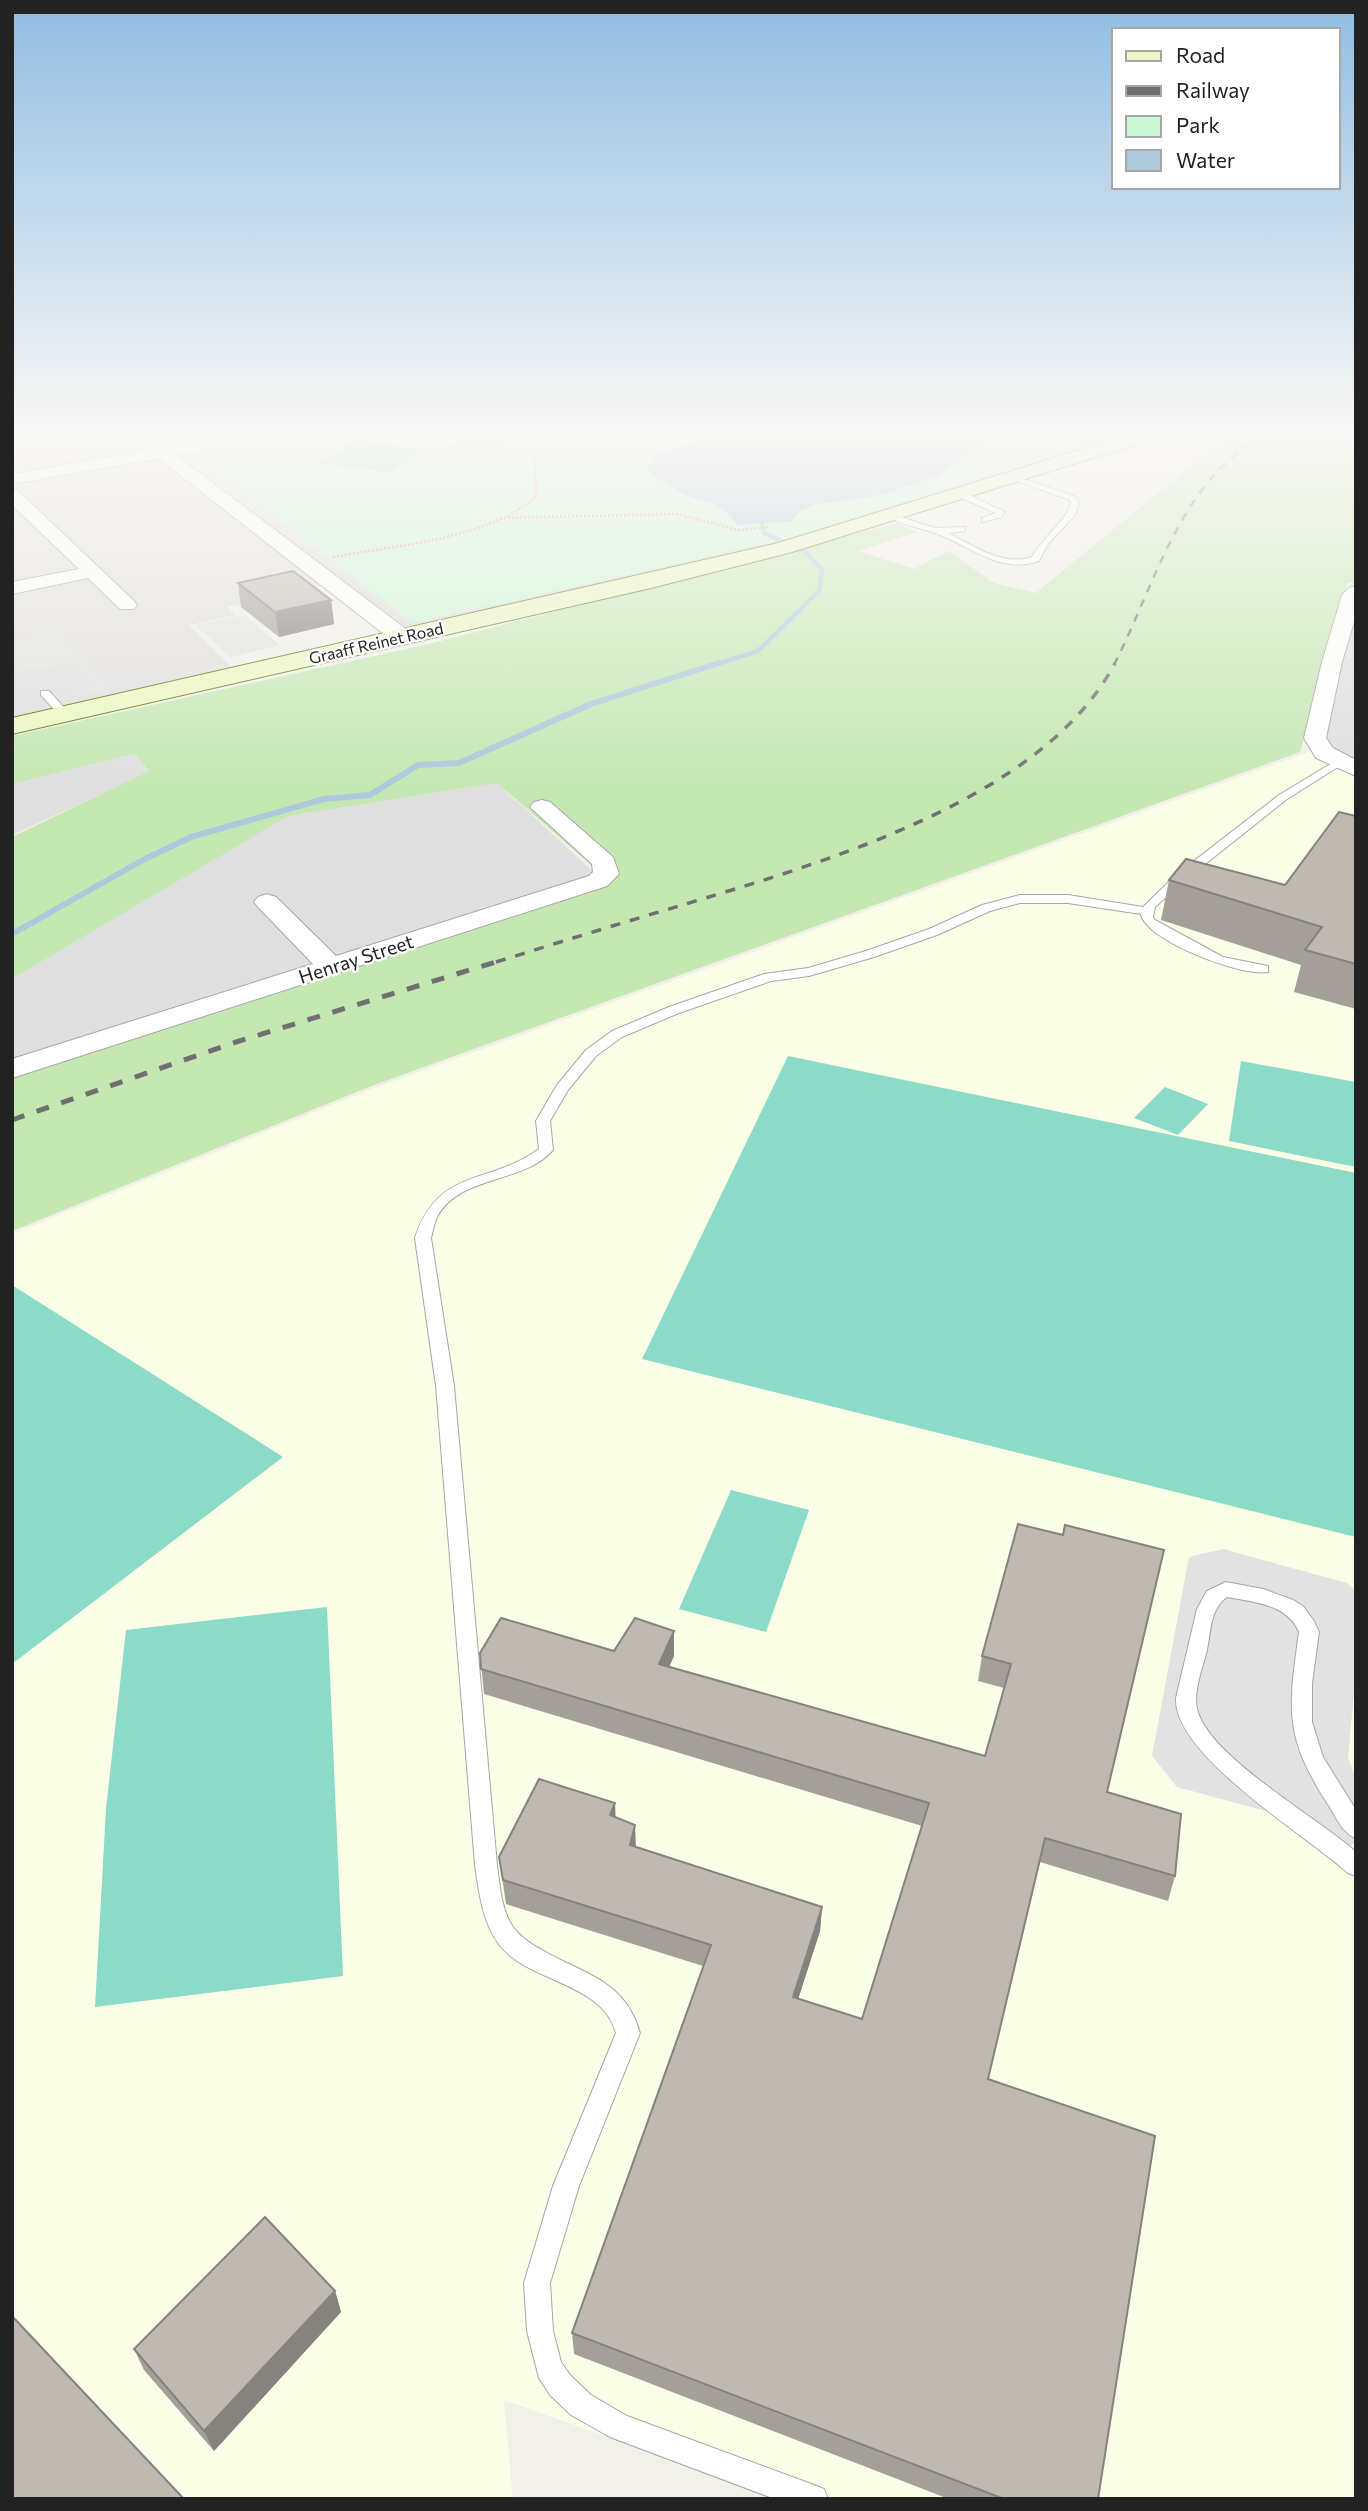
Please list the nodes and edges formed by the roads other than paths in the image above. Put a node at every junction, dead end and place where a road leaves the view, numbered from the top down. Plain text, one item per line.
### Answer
1 (73, 554) edge
2 (296, 554) edge
3 (757, 554) edge
4 (984, 554) edge
5 (1038, 554) edge
6 (92, 572) junction
7 (12, 588) edge
8 (1356, 592) edge
9 (127, 605) dead end
10 (402, 637) junction
11 (1332, 662) junction
12 (1356, 666) edge
13 (45, 693) dead end
14 (64, 714) junction
15 (12, 726) edge
16 (1348, 766) edge
17 (542, 807) dead end
18 (267, 902) dead end
19 (1147, 911) junction
20 (331, 966) junction
21 (1263, 969) dead end
22 (12, 1069) edge
23 (1356, 1829) edge
24 (1356, 1866) edge
25 (814, 2499) edge

1 - 6 street
2 - 10 street
3 - 10 main road, Graaff Reinet Road
4 - 5 lane
6 - 7 street
6 - 9 street
8 - 11 street
10 - 14 main road, Graaff Reinet Road
11 - 12 street
11 - 16 street
13 - 14 lane
14 - 15 main road, Graaff Reinet Road
16 - 19 lane
17 - 20 street, Henray Street
18 - 20 street
19 - 21 lane
19 - 25 lane
20 - 22 street, Henray Street
23 - 24 lane

